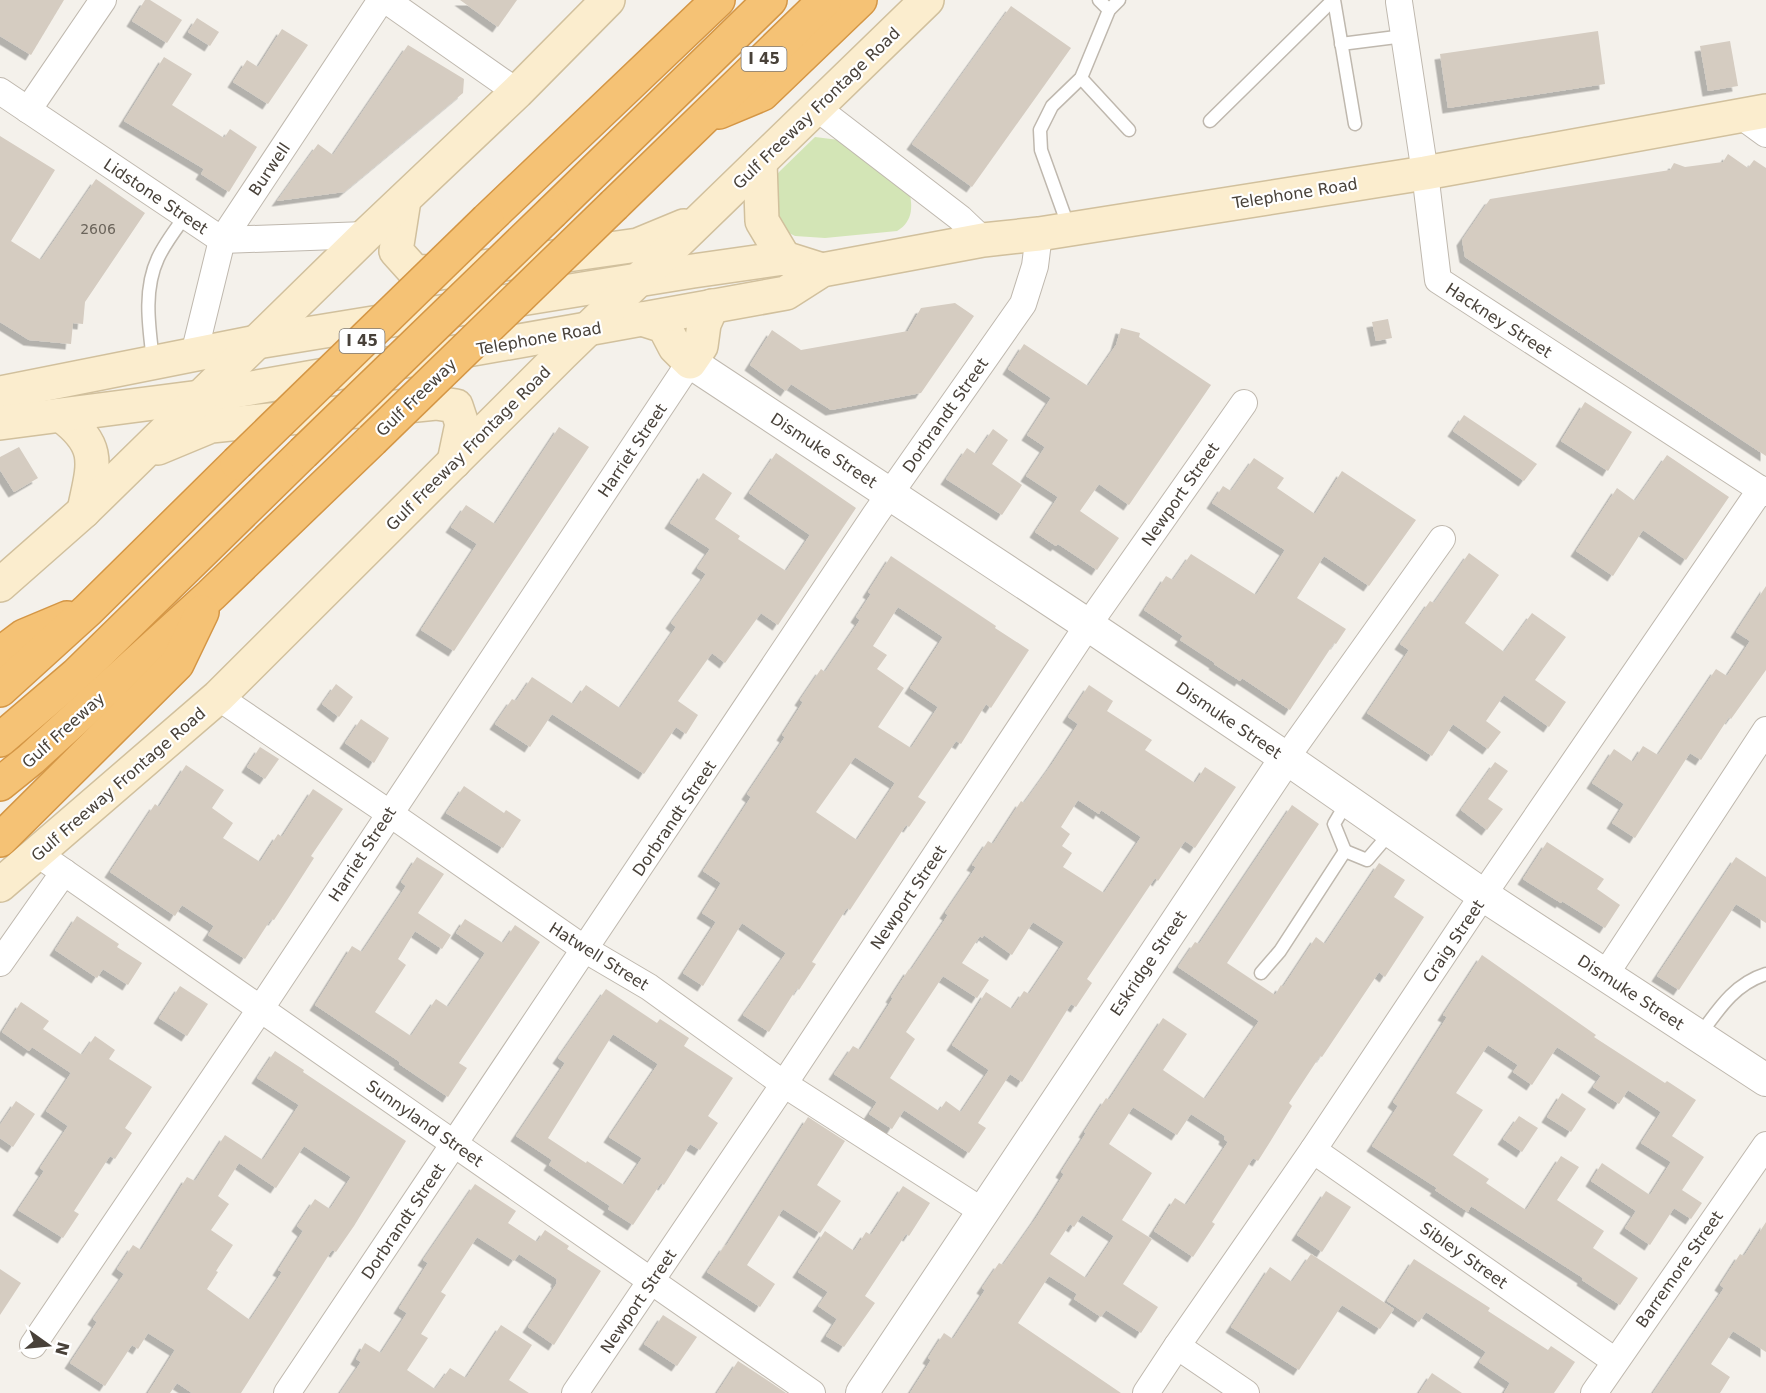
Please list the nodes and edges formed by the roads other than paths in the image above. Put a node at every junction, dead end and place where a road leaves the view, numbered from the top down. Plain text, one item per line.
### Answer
1 (103, 0) edge
2 (383, 0) edge
3 (608, 0) edge
4 (690, 0) edge
5 (718, 0) edge
6 (770, 0) edge
7 (825, 0) edge
8 (860, 0) edge
9 (927, 0) edge
10 (1099, 0) edge
11 (1119, 0) edge
12 (1334, 0) edge
13 (1399, 2) dead end
14 (1108, 10) junction
15 (1404, 36) junction
16 (1341, 44) junction
17 (662, 55) junction
18 (1081, 78) junction
19 (0, 91) edge
20 (517, 92) junction
21 (817, 108) junction
22 (28, 110) junction
23 (1753, 113) edge
24 (703, 118) junction
25 (1210, 121) dead end
26 (1354, 124) dead end
27 (1129, 130) dead end
28 (1766, 135) edge
29 (760, 162) junction
30 (1425, 173) junction
31 (404, 200) junction
32 (186, 215) junction
33 (701, 218) junction
34 (1054, 232) junction
35 (366, 235) junction
36 (222, 240) junction
37 (983, 240) junction
38 (784, 258) junction
39 (822, 270) junction
40 (637, 280) junction
41 (712, 306) junction
42 (642, 319) junction
43 (587, 329) junction
44 (257, 342) junction
45 (194, 354) junction
46 (153, 362) junction
47 (690, 362) junction
48 (0, 393) edge
49 (200, 397) junction
50 (1244, 403) dead end
51 (62, 416) junction
52 (0, 423) edge
53 (141, 455) junction
54 (454, 462) junction
55 (1764, 491) edge
56 (890, 493) junction
57 (84, 511) junction
58 (1442, 539) dead end
59 (5, 572) edge
60 (211, 595) junction
61 (88, 610) junction
62 (1088, 625) junction
63 (0, 654) edge
64 (0, 690) edge
65 (218, 697) junction
66 (1766, 730) edge
67 (0, 740) edge
68 (1286, 758) junction
69 (0, 784) edge
70 (1347, 801) junction
71 (389, 813) junction
72 (1391, 832) junction
73 (0, 840) edge
74 (1345, 851) junction
75 (51, 863) junction
76 (0, 885) edge
77 (1483, 895) junction
78 (586, 950) junction
79 (0, 963) edge
80 (1261, 973) dead end
81 (1766, 974) edge
82 (1605, 975) junction
83 (261, 1008) junction
84 (1699, 1036) junction
85 (1766, 1080) edge
86 (784, 1084) junction
87 (454, 1144) junction
88 (1766, 1145) edge
89 (1313, 1150) junction
90 (982, 1211) junction
91 (652, 1280) junction
92 (33, 1346) dead end
93 (1177, 1346) junction
94 (1615, 1361) junction
95 (287, 1393) edge
96 (575, 1393) edge
97 (812, 1393) edge
98 (862, 1393) edge
99 (1146, 1393) edge
100 (1246, 1393) edge
101 (1594, 1393) edge

1 - 22 street
2 - 20 street
2 - 36 street, Burwell
3 - 20 main road
4 - 17 highway
5 - 17 highway, I 45
6 - 67 highway, Gulf Freeway, bridge
7 - 24 highway, Gulf Freeway / I 45
8 - 24 highway
9 - 21 main road, Gulf Freeway Frontage Road
10 - 14 lane
11 - 14 lane
12 - 16 lane
12 - 25 lane
13 - 15 street, Hackney Street
14 - 18 lane
15 - 16 lane
15 - 30 street, Hackney Street
16 - 26 lane
17 - 61 highway, I 45, bridge
18 - 27 lane
18 - 34 lane
19 - 22 street, Lidstone Street
20 - 31 main road
21 - 29 main road, Gulf Freeway Frontage Road
21 - 37 street
22 - 32 street, Lidstone Street
23 - 28 street
23 - 30 main road, Telephone Road
24 - 60 highway, Gulf Freeway / I 45, bridge
29 - 33 main road, Gulf Freeway Frontage Road
29 - 38 main road
30 - 34 main road, Telephone Road
30 - 55 street, Hackney Street
31 - 33 main road
31 - 35 main road
32 - 36 street, Lidstone Street
32 - 46 lane
33 - 40 main road, Gulf Freeway Frontage Road
34 - 37 main road, Telephone Road
34 - 56 street, Dorbrandt Street
35 - 36 street, Lidstone Street
35 - 44 main road
36 - 45 street, Burwell
37 - 39 main road, Telephone Road
38 - 39 main road, Telephone Road
38 - 40 main road, Telephone Road
39 - 41 main road, Telephone Road
40 - 43 main road, Gulf Freeway Frontage Road
40 - 44 main road, Telephone Road
41 - 42 main road, Telephone Road
41 - 47 main road
42 - 43 main road, Telephone Road
42 - 47 main road
43 - 49 main road, Telephone Road
43 - 54 main road, Gulf Freeway Frontage Road
44 - 45 main road, Telephone Road
44 - 49 main road
45 - 46 main road, Telephone Road
46 - 48 main road, Telephone Road
47 - 56 street, Dismuke Street
47 - 71 street, Harriet Street
49 - 51 main road, Telephone Road
49 - 53 main road
50 - 62 street, Newport Street
51 - 52 main road, Telephone Road
51 - 57 main road
53 - 54 main road
53 - 57 main road
54 - 65 main road, Gulf Freeway Frontage Road
55 - 77 street, Craig Street
56 - 62 street, Dismuke Street
56 - 78 street, Dorbrandt Street
57 - 59 main road
58 - 68 street, Eskridge Street
60 - 69 highway, Gulf Freeway / I 45
60 - 73 highway
61 - 63 highway
61 - 64 highway, I 45
62 - 68 street, Dismuke Street
62 - 86 street, Newport Street
65 - 71 street, Hatwell Street
65 - 75 main road, Gulf Freeway Frontage Road
66 - 82 street
68 - 70 street, Dismuke Street
68 - 90 street, Eskridge Street
70 - 72 street, Dismuke Street
70 - 74 lane
71 - 78 street, Hatwell Street
71 - 83 street, Harriet Street
72 - 74 lane
72 - 77 street, Dismuke Street
74 - 80 lane
75 - 76 main road, Gulf Freeway Frontage Road
75 - 79 street
75 - 83 street, Sunnyland Street
77 - 82 street, Dismuke Street
77 - 89 street, Craig Street
78 - 86 street, Hatwell Street
78 - 87 street, Dorbrandt Street
81 - 84 lane
82 - 84 street, Dismuke Street
83 - 87 street, Sunnyland Street
83 - 92 street, Harriet Street
84 - 85 street, Dismuke Street
86 - 90 street, Hatwell Street
86 - 91 street, Newport Street
87 - 91 street, Sunnyland Street
87 - 95 street, Dorbrandt Street
88 - 94 street, Barremore Street
89 - 93 street, Craig Street
89 - 94 street, Sibley Street
90 - 98 street, Eskridge Street
91 - 96 street, Newport Street
91 - 97 street, Sunnyland Street
93 - 99 street, Craig Street
93 - 100 street
94 - 101 street, Barremore Street

